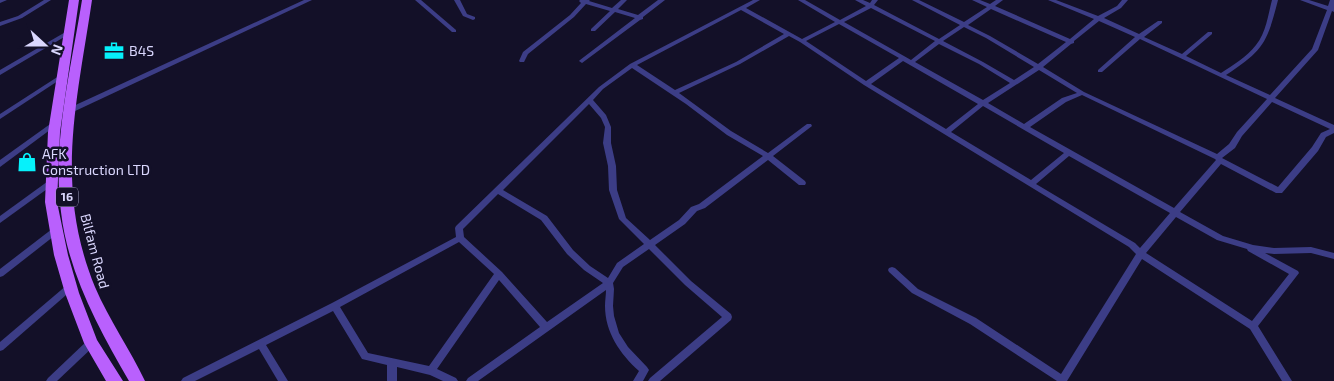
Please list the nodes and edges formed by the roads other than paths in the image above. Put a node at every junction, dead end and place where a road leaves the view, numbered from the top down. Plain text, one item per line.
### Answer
1 (4, 0) edge
2 (48, 0) edge
3 (86, 0) edge
4 (309, 0) edge
5 (418, 0) edge
6 (457, 0) edge
7 (584, 0) edge
8 (624, 0) edge
9 (662, 0) edge
10 (757, 0) edge
11 (801, 0) edge
12 (858, 0) edge
13 (875, 0) edge
14 (915, 0) edge
15 (975, 0) edge
16 (1000, 0) edge
17 (1051, 0) edge
18 (1275, 0) edge
19 (1303, 0) edge
20 (1333, 0) edge
21 (0, 1) edge
22 (1122, 1) edge
23 (871, 6) junction
24 (741, 8) junction
25 (990, 8) junction
26 (614, 9) junction
27 (1332, 9) edge
28 (473, 18) dead end
29 (640, 18) junction
30 (1099, 18) junction
31 (14, 20) junction
32 (838, 22) junction
33 (1160, 22) dead end
34 (0, 24) edge
35 (965, 25) junction
36 (0, 30) edge
37 (593, 30) dead end
38 (454, 31) dead end
39 (68, 32) junction
40 (1210, 33) dead end
41 (788, 34) junction
42 (1139, 37) junction
43 (936, 41) junction
44 (802, 42) junction
45 (1072, 42) junction
46 (1182, 57) junction
47 (902, 59) junction
48 (582, 61) dead end
49 (522, 62) dead end
50 (912, 62) junction
51 (632, 65) junction
52 (1039, 67) junction
53 (1100, 71) dead end
54 (0, 74) edge
55 (1222, 75) junction
56 (62, 76) junction
57 (1015, 83) junction
58 (866, 84) junction
59 (674, 93) junction
60 (1082, 93) junction
61 (589, 99) junction
62 (1273, 99) junction
63 (983, 103) junction
64 (71, 110) junction
65 (0, 117) edge
66 (55, 124) junction
67 (809, 126) dead end
68 (1026, 126) dead end
69 (1334, 129) edge
70 (947, 132) junction
71 (1069, 152) junction
72 (768, 156) junction
73 (1219, 158) junction
74 (0, 164) edge
75 (51, 182) junction
76 (802, 183) dead end
77 (1031, 184) junction
78 (499, 191) junction
79 (1176, 213) junction
80 (0, 220) edge
81 (55, 231) junction
82 (460, 238) junction
83 (1238, 242) junction
84 (649, 244) junction
85 (1141, 253) junction
86 (1334, 256) edge
87 (892, 270) dead end
88 (1, 271) edge
89 (499, 274) junction
90 (609, 283) junction
91 (70, 287) junction
92 (336, 306) junction
93 (546, 326) junction
94 (1253, 326) junction
95 (92, 343) junction
96 (261, 345) junction
97 (0, 347) edge
98 (392, 362) junction
99 (431, 371) junction
100 (50, 381) edge
101 (114, 381) edge
102 (137, 381) edge
103 (186, 381) edge
104 (283, 381) edge
105 (392, 381) edge
106 (453, 381) edge
107 (470, 381) edge
108 (638, 381) edge
109 (654, 381) edge
110 (1062, 381) edge
111 (1286, 381) edge

1 - 21 street
2 - 31 street
3 - 39 main road, 16
3 - 64 main road, Bilfam Road / 16
4 - 64 street
5 - 38 street
6 - 28 street
7 - 26 street
7 - 49 street
8 - 26 street
9 - 29 street
10 - 24 street
11 - 32 street
12 - 23 street
13 - 23 street
14 - 35 street
15 - 25 street
16 - 25 street
17 - 30 street
18 - 55 street
19 - 27 street
20 - 27 street
22 - 30 street
23 - 32 street
23 - 43 street
24 - 41 street
24 - 51 street
25 - 35 street
25 - 45 street
26 - 29 street
26 - 37 street
27 - 62 street
29 - 48 street
30 - 42 street
30 - 45 street
30 - 62 street
31 - 34 street
31 - 36 street
32 - 44 street
32 - 47 street
33 - 42 street
35 - 43 street
35 - 52 street
39 - 54 street
39 - 56 main road, 16
40 - 46 street
41 - 44 street
41 - 59 street
42 - 46 street
42 - 53 street
43 - 50 street
43 - 57 street
44 - 58 street
45 - 52 street
46 - 55 street
47 - 50 street
47 - 58 street
50 - 63 street
51 - 59 street
51 - 61 street
52 - 57 street
52 - 60 street
55 - 62 street
56 - 65 street
56 - 66 main road, 16
57 - 63 street
58 - 70 street
59 - 72 street
60 - 68 street
60 - 73 street
61 - 78 street
61 - 84 street
62 - 69 street
62 - 73 street
63 - 70 street
63 - 71 street
64 - 102 main road, Bilfam Road / 16
66 - 74 street
66 - 75 main road, 16
67 - 72 street
69 - 73 street
70 - 77 street
71 - 77 street
71 - 79 street
72 - 76 street
72 - 84 street
73 - 79 street
75 - 80 street
75 - 81 main road, 16
77 - 85 street
78 - 82 street
78 - 90 street
79 - 83 street
79 - 85 street
81 - 88 street
81 - 91 main road, 16
82 - 89 street
82 - 92 street
83 - 86 street
83 - 94 street
84 - 90 street
84 - 109 street
85 - 94 street
85 - 110 street
87 - 110 street
89 - 93 street
89 - 99 street
90 - 93 street
90 - 108 street
91 - 95 main road, 16
91 - 97 street
92 - 96 street
92 - 98 street
93 - 107 street
94 - 111 street
95 - 100 street
95 - 101 main road, 16
96 - 103 street
96 - 104 street
98 - 99 street
98 - 105 street
99 - 106 street

